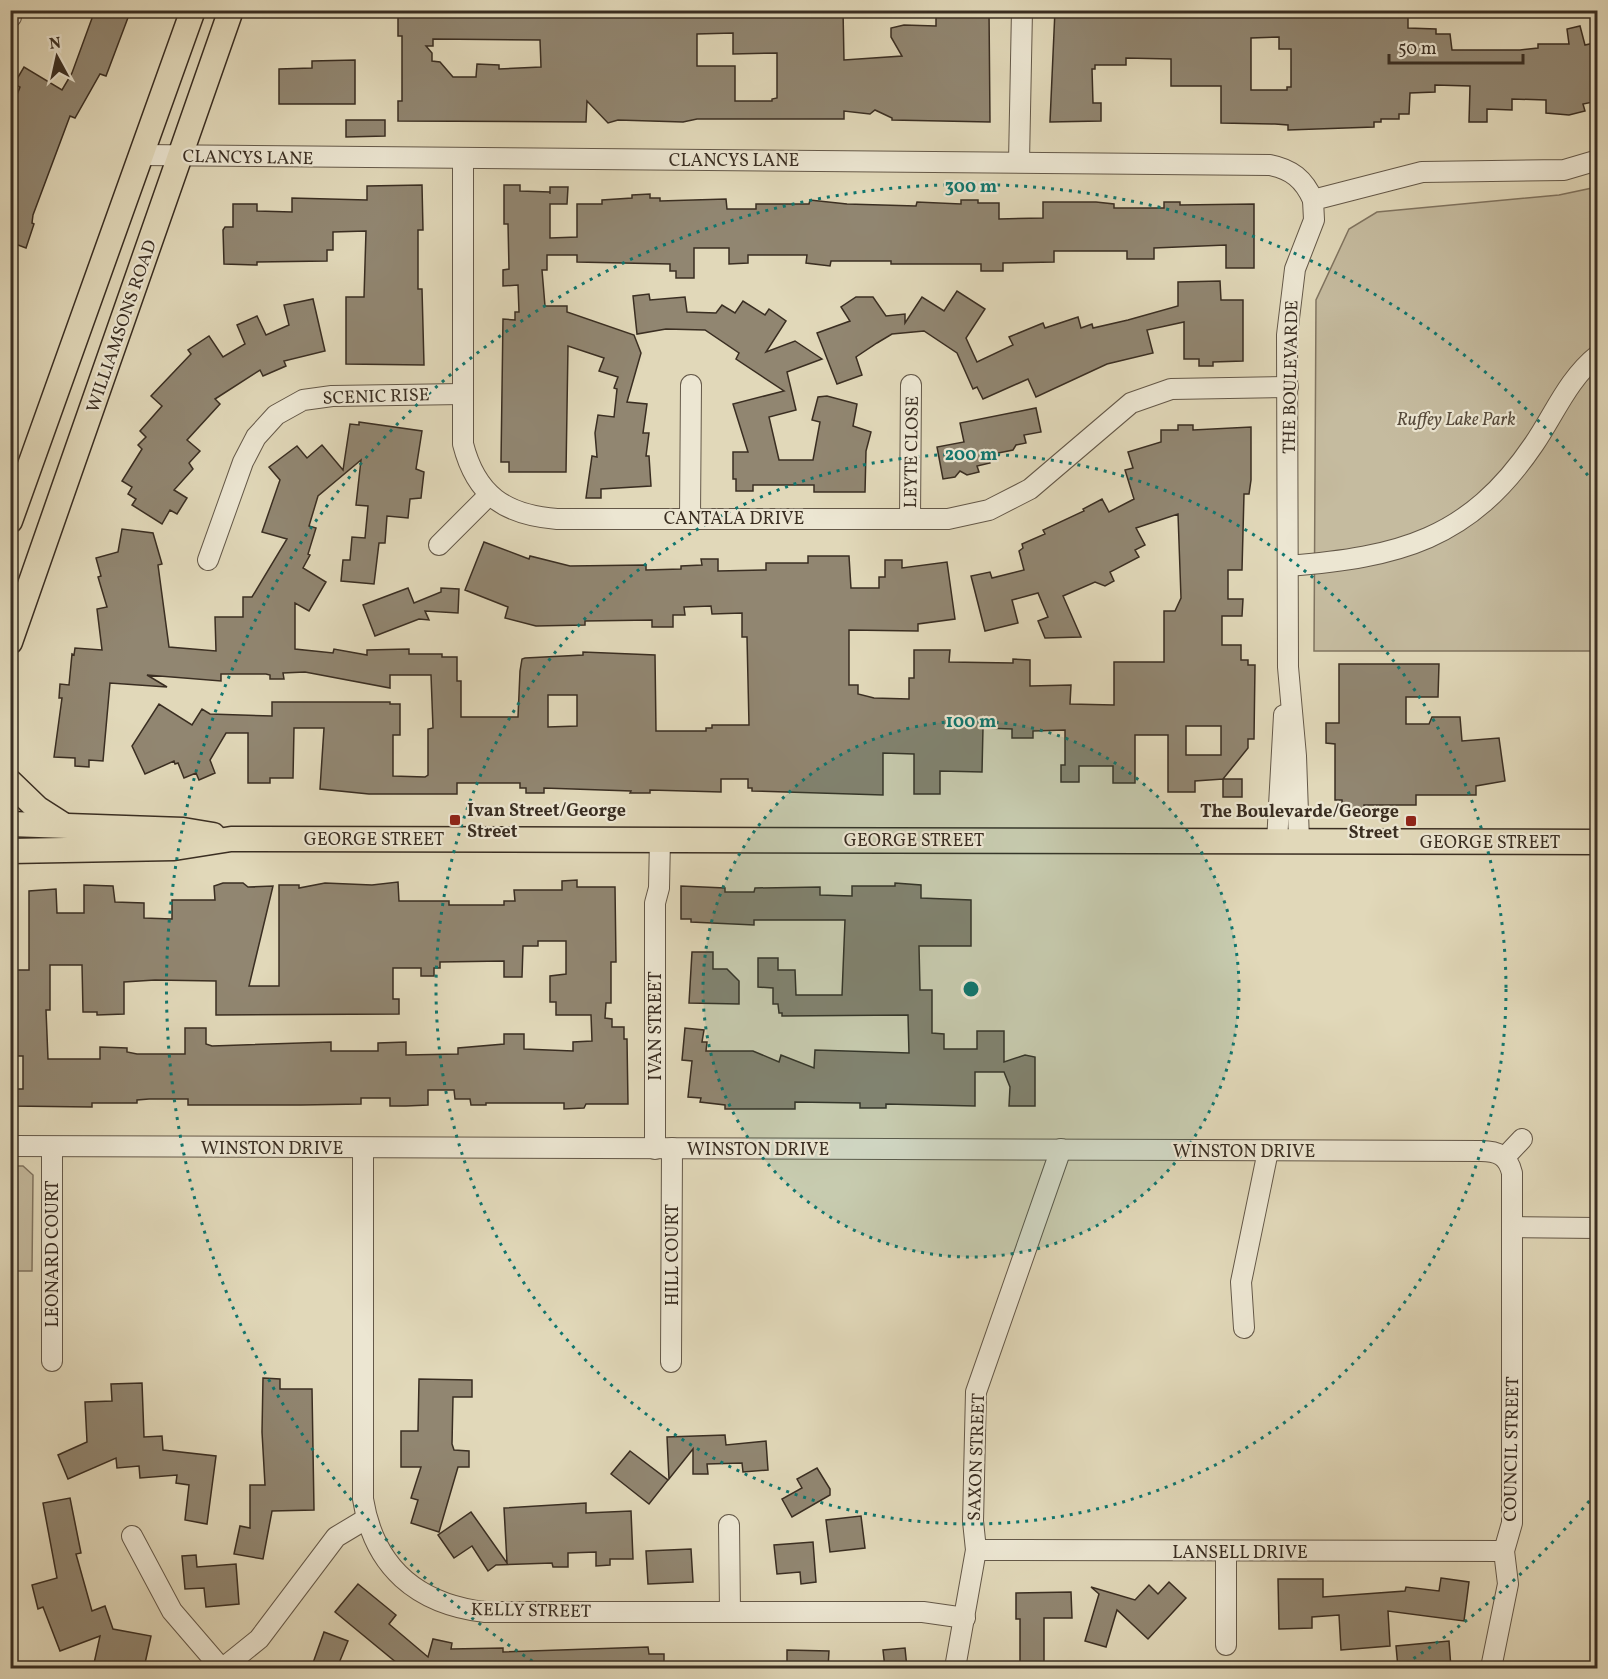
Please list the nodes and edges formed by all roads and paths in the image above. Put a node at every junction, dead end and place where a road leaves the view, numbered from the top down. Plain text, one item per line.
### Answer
1 (193, 10) edge
2 (231, 10) edge
3 (1022, 10) edge
4 (140, 155) junction
5 (180, 156) junction
6 (463, 159) junction
7 (1598, 160) edge
8 (1019, 162) junction
9 (1313, 200) junction
10 (1598, 355) edge
11 (691, 386) dead end
12 (911, 386) dead end
13 (1288, 387) junction
14 (462, 394) junction
15 (489, 495) junction
16 (690, 518) junction
17 (910, 519) junction
18 (10, 520) edge
19 (439, 545) dead end
20 (208, 560) dead end
21 (1288, 566) junction
22 (10, 642) edge
23 (10, 782) edge
24 (10, 824) edge
25 (62, 824) junction
26 (231, 838) junction
27 (654, 839) junction
28 (1288, 842) junction
29 (1598, 842) edge
30 (10, 851) edge
31 (1522, 1139) dead end
32 (10, 1146) edge
33 (52, 1147) junction
34 (363, 1148) junction
35 (664, 1148) junction
36 (1061, 1149) junction
37 (1268, 1151) junction
38 (1505, 1157) junction
39 (1513, 1227) junction
40 (1598, 1228) edge
41 (1244, 1328) dead end
42 (52, 1361) dead end
43 (671, 1362) dead end
44 (366, 1519) junction
45 (729, 1525) dead end
46 (132, 1536) dead end
47 (976, 1550) junction
48 (1504, 1551) junction
49 (1226, 1552) junction
50 (730, 1611) junction
51 (965, 1618) junction
52 (1226, 1645) dead end
53 (222, 1668) edge
54 (955, 1668) edge
55 (1491, 1668) edge

1 - 4 main road
2 - 5 main road, WILLIAMSONS ROAD
3 - 8 street
4 - 5 street, CLANCYS LANE
4 - 18 main road
5 - 6 street, CLANCYS LANE
5 - 22 main road, WILLIAMSONS ROAD
6 - 8 street, CLANCYS LANE
6 - 14 street, CANTALA DRIVE
7 - 9 street
8 - 9 street, CLANCYS LANE
9 - 13 street, THE BOULEVARDE
10 - 21 street
11 - 16 street
12 - 17 street, LEYTE CLOSE
13 - 17 street, CANTALA DRIVE
13 - 21 street, THE BOULEVARDE
14 - 15 street, CANTALA DRIVE
14 - 20 street, SCENIC RISE
15 - 16 street, CANTALA DRIVE
15 - 19 street
16 - 17 street, CANTALA DRIVE
21 - 28 street, THE BOULEVARDE
23 - 25 main road
24 - 25 main road, GEORGE STREET
25 - 26 main road, GEORGE STREET
26 - 27 main road, GEORGE STREET
26 - 30 main road, GEORGE STREET
27 - 28 main road, GEORGE STREET
27 - 35 street, IVAN STREET
28 - 29 main road, GEORGE STREET
31 - 38 street
32 - 33 street, WINSTON DRIVE
33 - 34 street, WINSTON DRIVE
33 - 42 street, LEONARD COURT
34 - 35 street, WINSTON DRIVE
34 - 44 street, KELLY STREET
35 - 36 street, WINSTON DRIVE
35 - 43 street, HILL COURT
36 - 37 street, WINSTON DRIVE
36 - 47 street, SAXON STREET
37 - 38 street, WINSTON DRIVE
37 - 41 street
38 - 39 street
39 - 40 street
39 - 48 street, COUNCIL STREET
44 - 50 street, KELLY STREET
44 - 53 street
45 - 50 street
46 - 53 street
47 - 49 street, LANSELL DRIVE
47 - 51 street, SAXON STREET
48 - 49 street, LANSELL DRIVE
48 - 55 street, COUNCIL STREET
49 - 52 street
50 - 51 street, KELLY STREET
51 - 54 street, SAXON STREET

